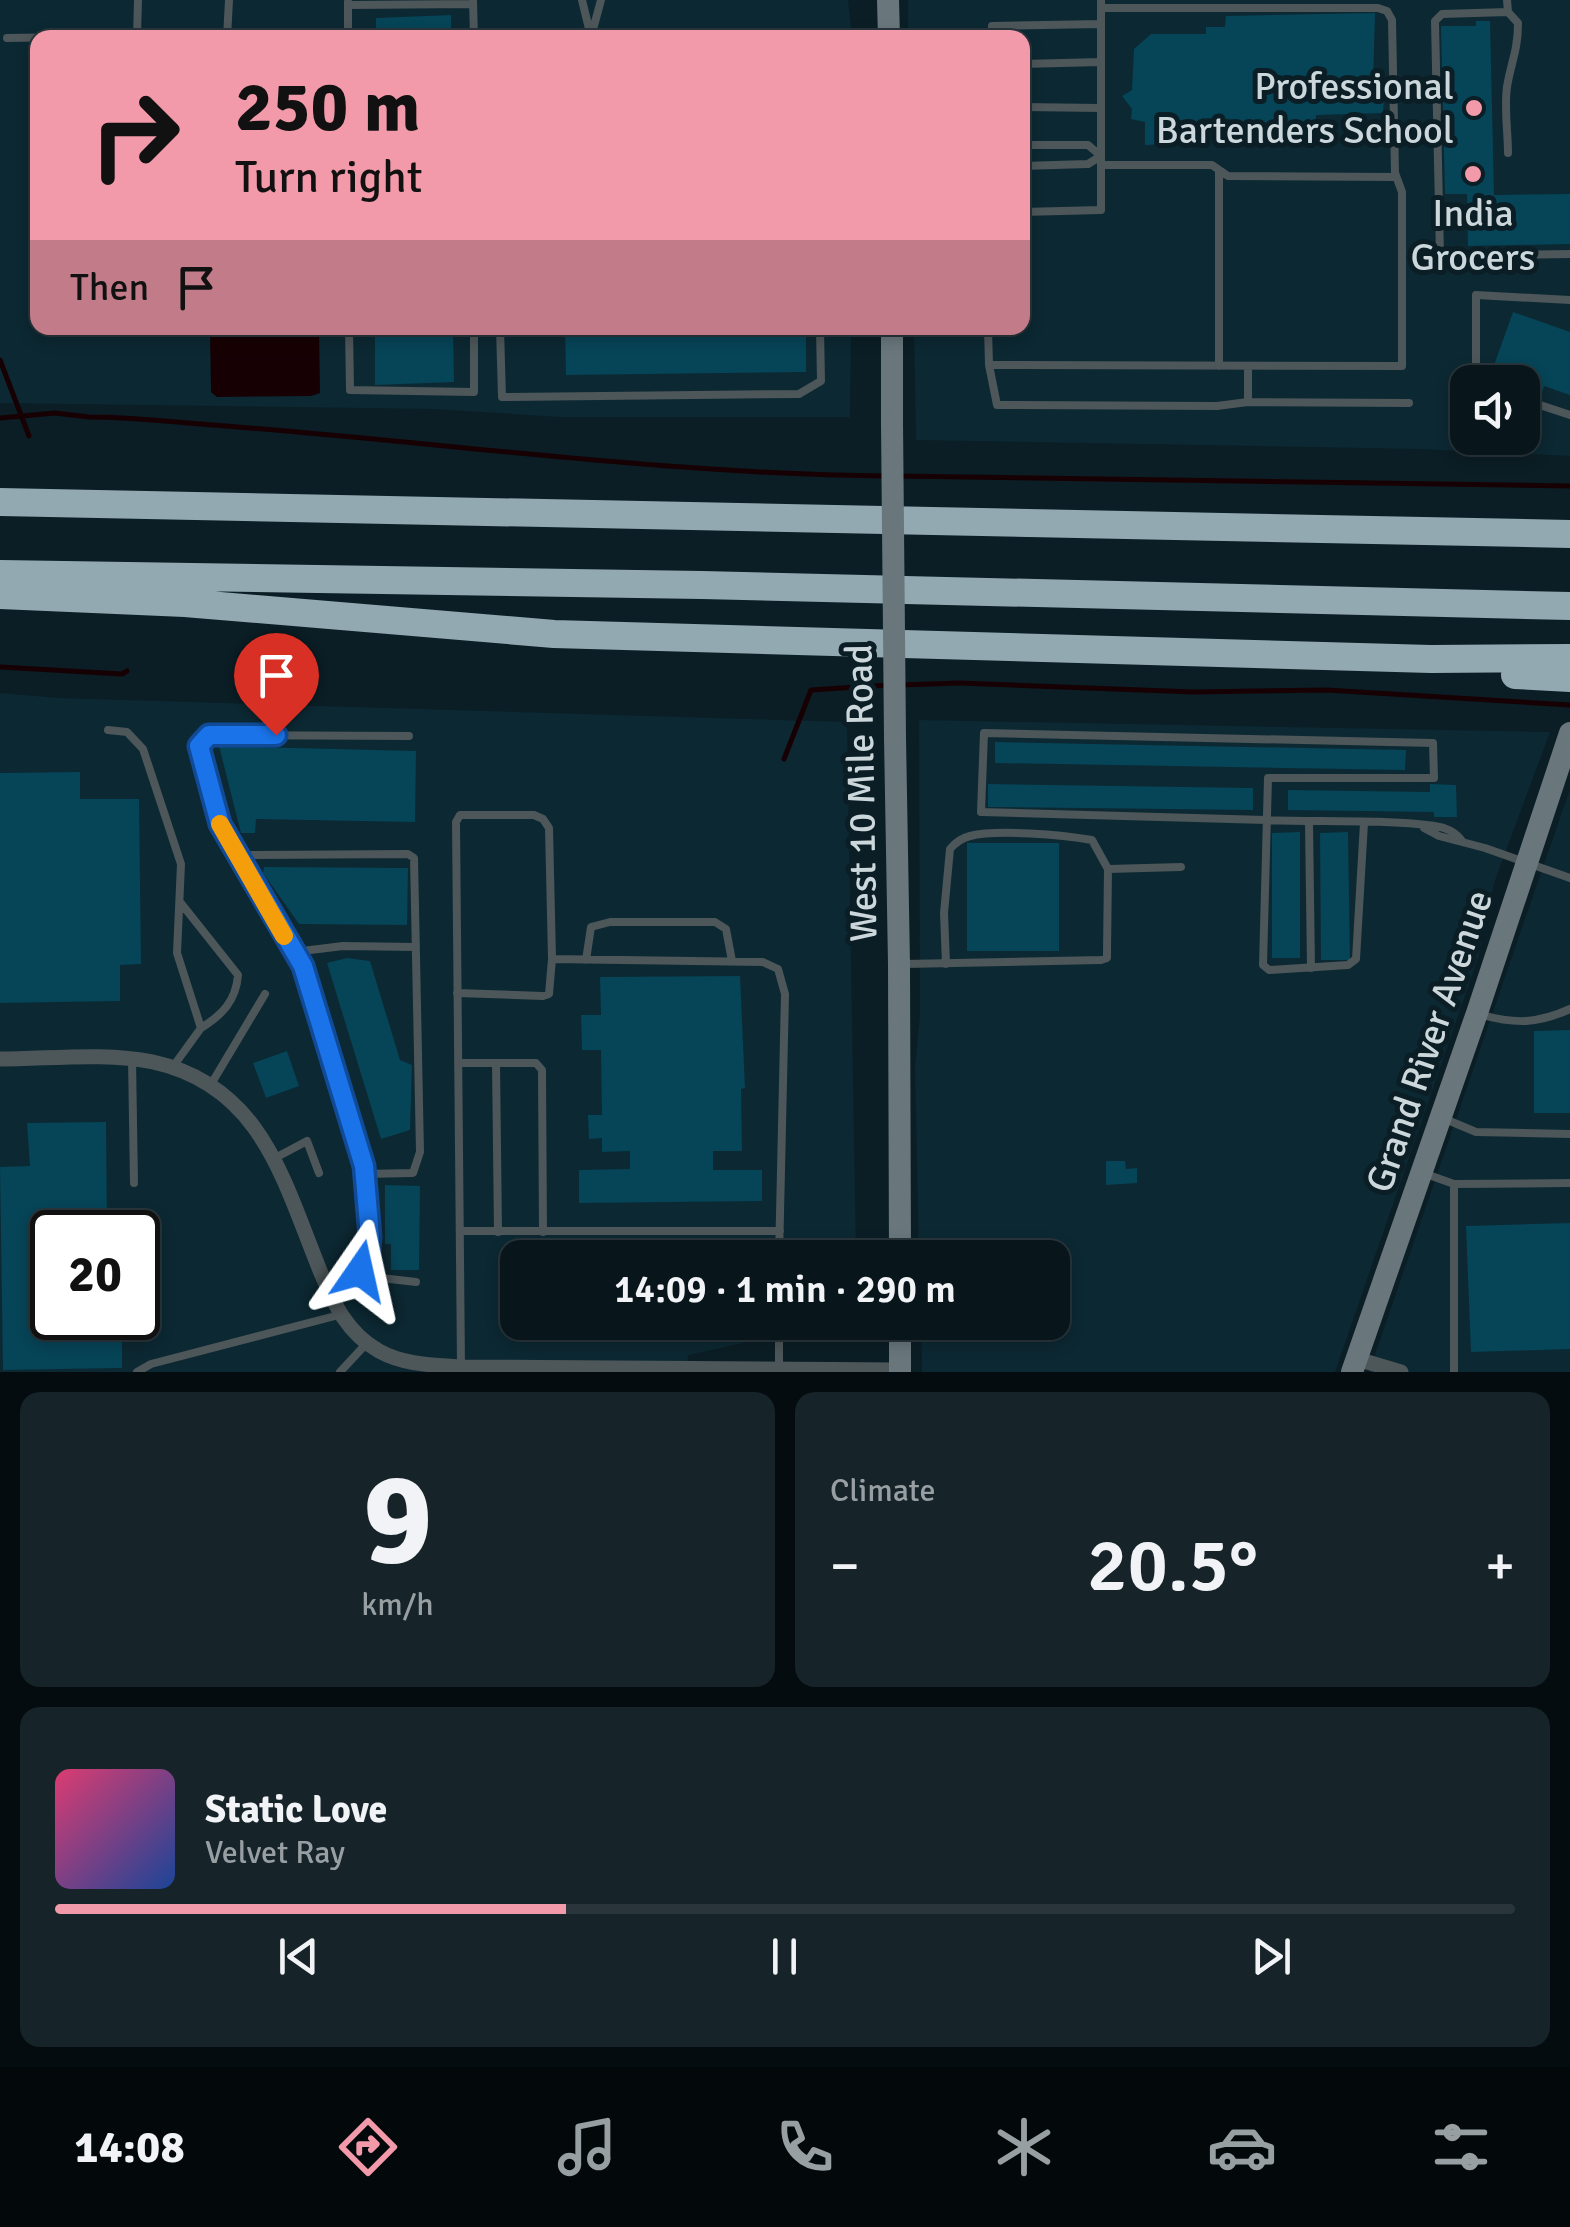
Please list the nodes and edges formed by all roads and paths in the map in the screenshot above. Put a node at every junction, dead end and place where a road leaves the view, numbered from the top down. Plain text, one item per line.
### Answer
1 (138, 0) edge
2 (228, 0) edge
3 (582, 0) edge
4 (602, 0) edge
5 (888, 0) edge
6 (1508, 0) edge
7 (348, 2) edge
8 (473, 2) edge
9 (1102, 4) edge
10 (1508, 12) junction
11 (1100, 24) junction
12 (136, 30) edge
13 (226, 30) edge
14 (348, 30) edge
15 (474, 30) edge
16 (589, 30) edge
17 (593, 30) edge
18 (889, 30) edge
19 (992, 30) edge
20 (6, 38) dead end
21 (30, 38) edge
22 (1100, 62) junction
23 (1030, 64) edge
24 (1030, 106) edge
25 (1101, 108) junction
26 (1030, 144) edge
27 (1508, 154) dead end
28 (1101, 160) junction
29 (1030, 166) edge
30 (1219, 170) junction
31 (1396, 177) junction
32 (1030, 212) edge
33 (1570, 254) edge
34 (1570, 300) edge
35 (349, 335) edge
36 (474, 335) edge
37 (500, 335) edge
38 (820, 335) edge
39 (892, 335) edge
40 (988, 335) edge
41 (989, 365) junction
42 (1476, 365) edge
43 (1220, 366) junction
44 (1248, 366) junction
45 (1248, 402) junction
46 (1409, 403) dead end
47 (1540, 405) edge
48 (1570, 415) edge
49 (0, 502) edge
50 (1570, 534) edge
51 (0, 574) edge
52 (0, 595) edge
53 (1570, 606) edge
54 (1431, 658) junction
55 (1570, 658) edge
56 (1570, 678) edge
57 (108, 730) dead end
58 (409, 736) dead end
59 (1569, 737) edge
60 (1266, 820) junction
61 (1308, 822) junction
62 (1364, 824) junction
63 (237, 855) junction
64 (1527, 862) junction
65 (1181, 866) dead end
66 (1108, 869) junction
67 (1570, 878) edge
68 (180, 902) junction
69 (416, 947) junction
70 (294, 952) junction
71 (552, 960) junction
72 (586, 960) junction
73 (732, 961) junction
74 (900, 964) junction
75 (946, 964) junction
76 (1311, 968) junction
77 (458, 993) junction
78 (266, 994) dead end
79 (1570, 1009) edge
80 (1478, 1014) junction
81 (201, 1028) junction
82 (0, 1060) edge
83 (132, 1060) junction
84 (458, 1063) junction
85 (496, 1063) junction
86 (172, 1068) junction
87 (210, 1086) junction
88 (1441, 1117) junction
89 (1570, 1134) edge
90 (275, 1158) junction
91 (1422, 1172) junction
92 (319, 1173) dead end
93 (364, 1174) junction
94 (134, 1183) dead end
95 (1570, 1183) edge
96 (1454, 1184) junction
97 (460, 1231) junction
98 (780, 1231) junction
99 (498, 1232) junction
100 (543, 1232) junction
101 (780, 1240) edge
102 (900, 1240) edge
103 (360, 1271) junction
104 (416, 1282) dead end
105 (328, 1288) junction
106 (340, 1315) junction
107 (782, 1340) edge
108 (900, 1340) edge
109 (367, 1343) junction
110 (395, 1366) edge
111 (1355, 1366) edge
112 (460, 1367) junction
113 (582, 1370) edge
114 (685, 1370) edge
115 (789, 1370) edge
116 (900, 1371) edge
117 (137, 1372) edge
118 (340, 1372) edge
119 (1401, 1372) edge
120 (1454, 1372) edge

1 - 12 lane
2 - 13 lane
3 - 16 lane
4 - 17 lane
5 - 18 main road
6 - 10 lane
7 - 8 lane
7 - 14 lane
8 - 15 lane
9 - 11 lane
9 - 31 lane
10 - 27 lane
10 - 33 lane
11 - 19 lane
11 - 22 lane
20 - 21 lane
22 - 23 lane
22 - 25 lane
24 - 25 lane
25 - 28 lane
26 - 28 lane
28 - 29 lane
28 - 30 lane
28 - 32 lane
30 - 31 lane
30 - 43 lane
31 - 44 lane
34 - 42 lane
35 - 36 lane
37 - 38 lane
39 - 74 main road, West 10 Mile Road, bridge
40 - 41 lane
41 - 43 lane
41 - 45 lane
43 - 44 lane
44 - 45 lane
45 - 46 lane
47 - 48 lane
49 - 50 highway
51 - 53 highway
52 - 54 highway
54 - 55 highway
54 - 56 highway
57 - 68 lane
58 - 63 lane
59 - 64 main road, Grand River Avenue
60 - 60 lane
60 - 61 lane
60 - 76 lane
61 - 62 lane
61 - 76 lane
62 - 64 lane
62 - 76 lane
63 - 69 lane
63 - 70 lane
64 - 67 lane
64 - 80 main road, Grand River Avenue
65 - 66 lane
66 - 75 lane
66 - 75 lane
68 - 81 lane
68 - 81 lane
69 - 70 lane
69 - 93 lane
70 - 93 lane
71 - 72 lane
71 - 77 lane
71 - 77 lane
72 - 73 lane
72 - 73 lane
73 - 98 lane
74 - 75 lane
74 - 102 main road, West 10 Mile Road
77 - 84 lane
78 - 87 lane
79 - 80 lane
80 - 88 main road, Grand River Avenue
81 - 86 lane
82 - 83 street
83 - 86 street
83 - 94 lane
84 - 85 lane
84 - 97 lane
85 - 99 lane
85 - 100 lane
86 - 87 street
87 - 90 street
88 - 89 lane
88 - 91 main road, Grand River Avenue
90 - 92 lane
90 - 105 street
91 - 96 lane
91 - 111 main road, Grand River Avenue
93 - 103 lane
95 - 96 lane
96 - 120 lane
97 - 99 lane
97 - 112 lane
98 - 100 lane
98 - 101 lane
99 - 100 lane
103 - 104 lane
103 - 105 lane
105 - 106 street
106 - 109 street
106 - 117 lane
107 - 115 lane
108 - 116 main road
109 - 110 street
109 - 118 lane
110 - 112 street
111 - 119 street
112 - 113 street
113 - 114 street
114 - 115 street
115 - 116 street

